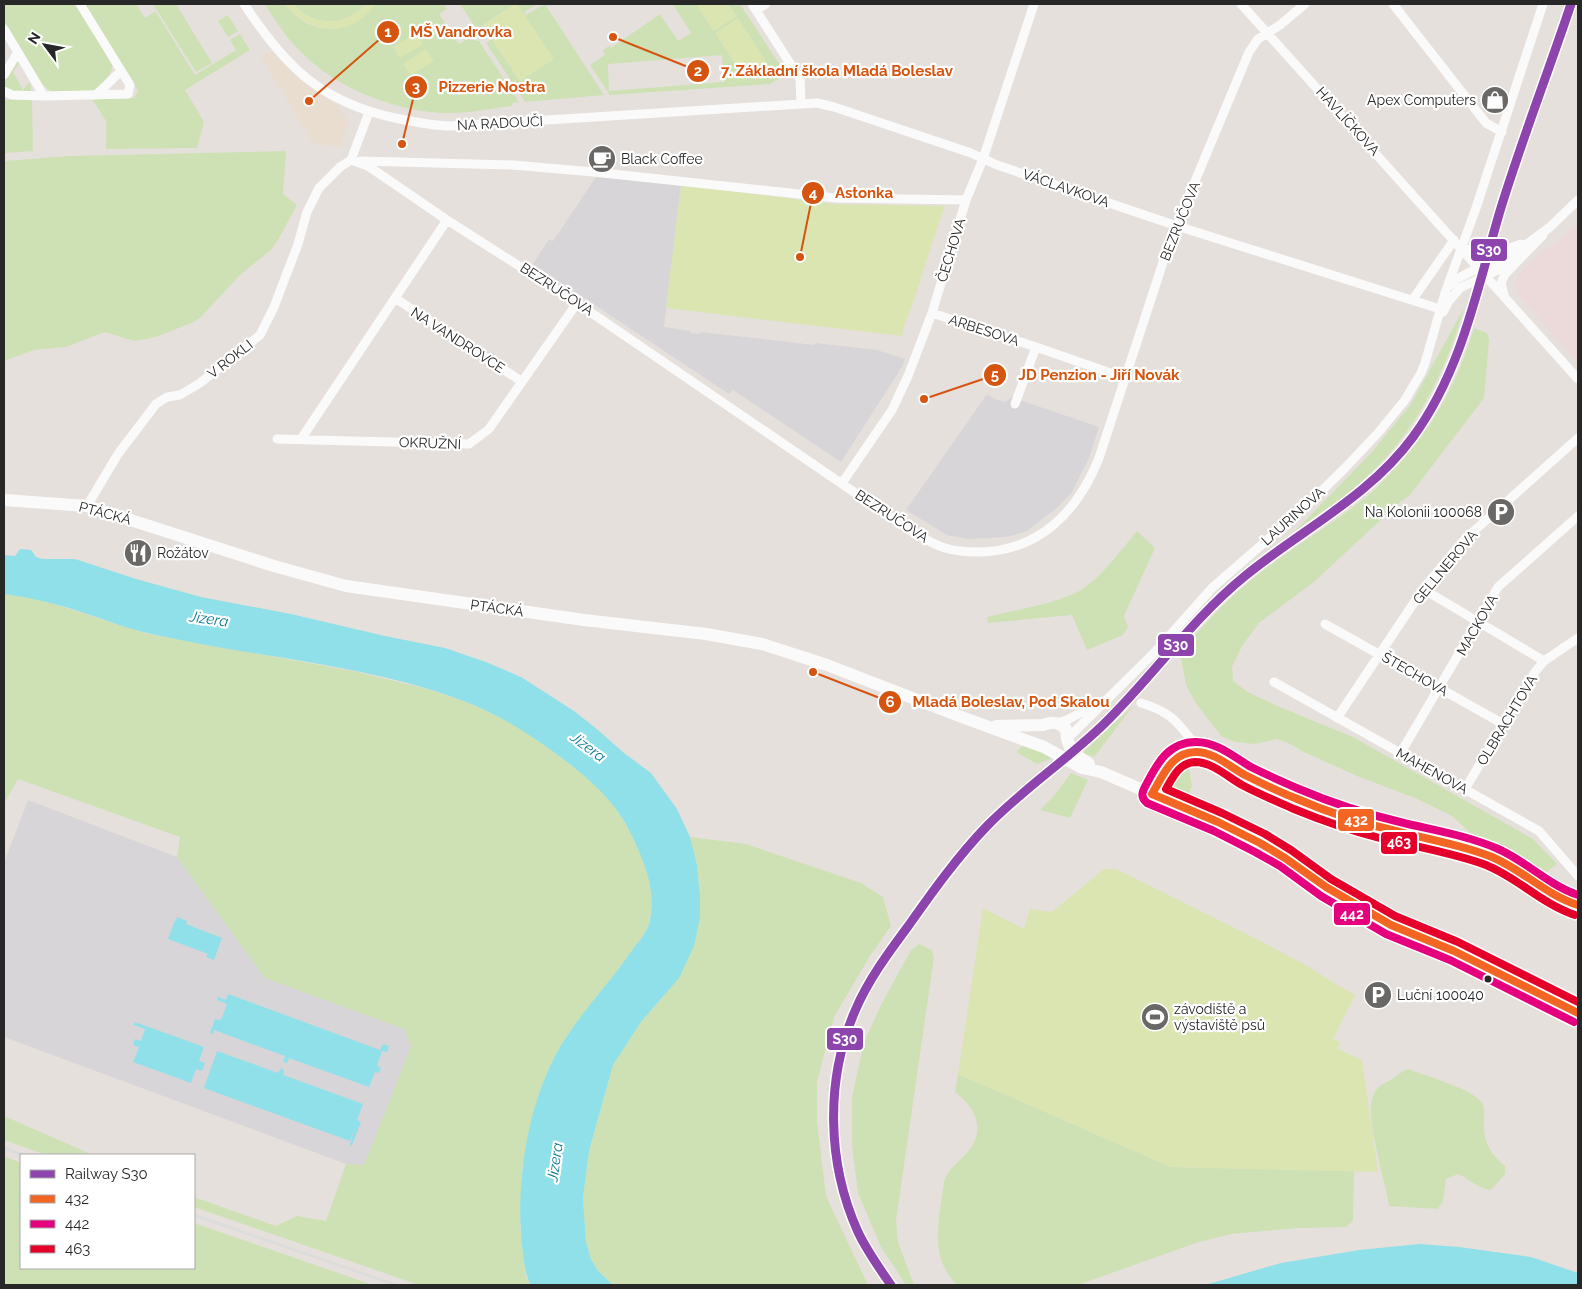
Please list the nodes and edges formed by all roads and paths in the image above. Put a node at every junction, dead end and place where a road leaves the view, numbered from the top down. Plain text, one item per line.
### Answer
1 (80, 4) edge
2 (244, 4) edge
3 (766, 4) edge
4 (1034, 4) edge
5 (1241, 4) edge
6 (1305, 4) edge
7 (1393, 4) edge
8 (1543, 4) edge
9 (754, 7) edge
10 (4, 29) edge
11 (1269, 33) junction
12 (18, 52) junction
13 (121, 70) junction
14 (4, 75) edge
15 (4, 91) edge
16 (96, 95) junction
17 (44, 96) junction
18 (801, 103) junction
19 (369, 112) junction
20 (1502, 132) junction
21 (984, 159) junction
22 (352, 160) junction
23 (966, 200) junction
24 (1578, 200) edge
25 (447, 220) junction
26 (1177, 226) junction
27 (1550, 227) junction
28 (1536, 236) junction
29 (1454, 240) junction
30 (1461, 248) junction
31 (1519, 260) junction
32 (1479, 268) junction
33 (1485, 276) junction
34 (1468, 283) junction
35 (1444, 292) junction
36 (1502, 295) junction
37 (394, 298) junction
38 (1413, 300) junction
39 (577, 303) junction
40 (1440, 309) junction
41 (932, 313) junction
42 (1437, 323) junction
43 (1036, 347) junction
44 (1125, 378) junction
45 (1578, 379) edge
46 (521, 381) junction
47 (1015, 404) dead end
48 (1578, 438) edge
49 (277, 439) dead end
50 (301, 439) junction
51 (842, 483) junction
52 (4, 500) edge
53 (87, 506) junction
54 (1578, 516) edge
55 (1423, 589) junction
56 (1478, 623) junction
57 (1325, 624) dead end
58 (1578, 638) edge
59 (1379, 653) junction
60 (1544, 661) junction
61 (1274, 682) dead end
62 (1440, 688) junction
63 (1108, 698) junction
64 (1140, 703) dead end
65 (1337, 718) junction
66 (1050, 724) junction
67 (1505, 725) junction
68 (988, 726) junction
69 (1067, 739) junction
70 (1044, 746) junction
71 (1200, 752) junction
72 (1400, 754) junction
73 (1101, 772) junction
74 (1466, 790) junction
75 (1152, 794) junction
76 (1578, 876) edge
77 (1578, 905) edge
78 (1578, 1013) edge

1 - 13 street
2 - 19 street, NA RADOUČI
3 - 9 street
4 - 21 street, ČECHOVA
5 - 11 street, HAVLÍČKOVA
6 - 11 street, BEZRUČOVA
7 - 20 street
8 - 20 street, LAURINOVA
9 - 18 street
10 - 12 street
11 - 26 street, BEZRUČOVA
11 - 29 street, HAVLÍČKOVA
12 - 14 street
12 - 17 street
13 - 16 street
13 - 16 street
15 - 17 street
16 - 17 street
18 - 19 street, NA RADOUČI
18 - 21 street, VÁCLAVKOVA
19 - 22 street
20 - 30 street, LAURINOVA
21 - 23 street, ČECHOVA
21 - 26 street, VÁCLAVKOVA
22 - 23 street
22 - 25 street, BEZRUČOVA
22 - 53 street, V ROKLI
23 - 41 street, ČECHOVA
24 - 27 street
25 - 37 street
25 - 39 street, BEZRUČOVA
26 - 38 street, VÁCLAVKOVA
26 - 44 street, BEZRUČOVA
27 - 28 street
27 - 31 street
28 - 30 street
28 - 32 street
29 - 30 street, HAVLÍČKOVA
29 - 38 street
30 - 32 street, HAVLÍČKOVA
30 - 35 street, LAURINOVA
31 - 33 street
31 - 36 street
32 - 33 street, HAVLÍČKOVA
32 - 35 street
33 - 34 street
33 - 36 street, HAVLÍČKOVA
34 - 36 street
34 - 42 street
35 - 40 street, LAURINOVA
36 - 45 street
37 - 46 street, NA VANDROVCE
37 - 50 street
38 - 40 street, VÁCLAVKOVA
39 - 46 street, OKRUŽNÍ
39 - 51 street, BEZRUČOVA
40 - 42 street, LAURINOVA
41 - 43 street, ARBESOVA
41 - 51 street, ČECHOVA
42 - 63 street, LAURINOVA
43 - 44 street, ARBESOVA
43 - 47 street, ARBESOVA
44 - 51 street, BEZRUČOVA
46 - 50 street, OKRUŽNÍ
48 - 55 street, GELLNEROVA
49 - 50 street, OKRUŽNÍ
52 - 53 street, PTÁCKÁ
53 - 68 street, PTÁCKÁ
54 - 56 street, MACKOVA
55 - 56 street
55 - 59 street, GELLNEROVA
56 - 60 street
56 - 62 street, MACKOVA
57 - 59 street, ŠTECHOVA
58 - 60 street, OLBRACHTOVA
59 - 62 street, ŠTECHOVA
59 - 65 street, GELLNEROVA
60 - 67 street, OLBRACHTOVA
61 - 65 street, MAHENOVA
62 - 67 street, ŠTECHOVA
62 - 72 street, MACKOVA
63 - 66 street, LAURINOVA
63 - 69 street, LAURINOVA
64 - 71 street
65 - 72 street, MAHENOVA
66 - 68 street, PTÁCKÁ
66 - 69 street
66 - 70 street
67 - 74 street, OLBRACHTOVA
68 - 70 street, PTÁCKÁ
69 - 70 street
69 - 73 street, PTÁCKÁ
70 - 73 street, PTÁCKÁ
71 - 75 street
71 - 77 street
72 - 74 street, MAHENOVA
73 - 75 street, PTÁCKÁ
74 - 76 street, MAHENOVA
75 - 78 street, PTÁCKÁ

